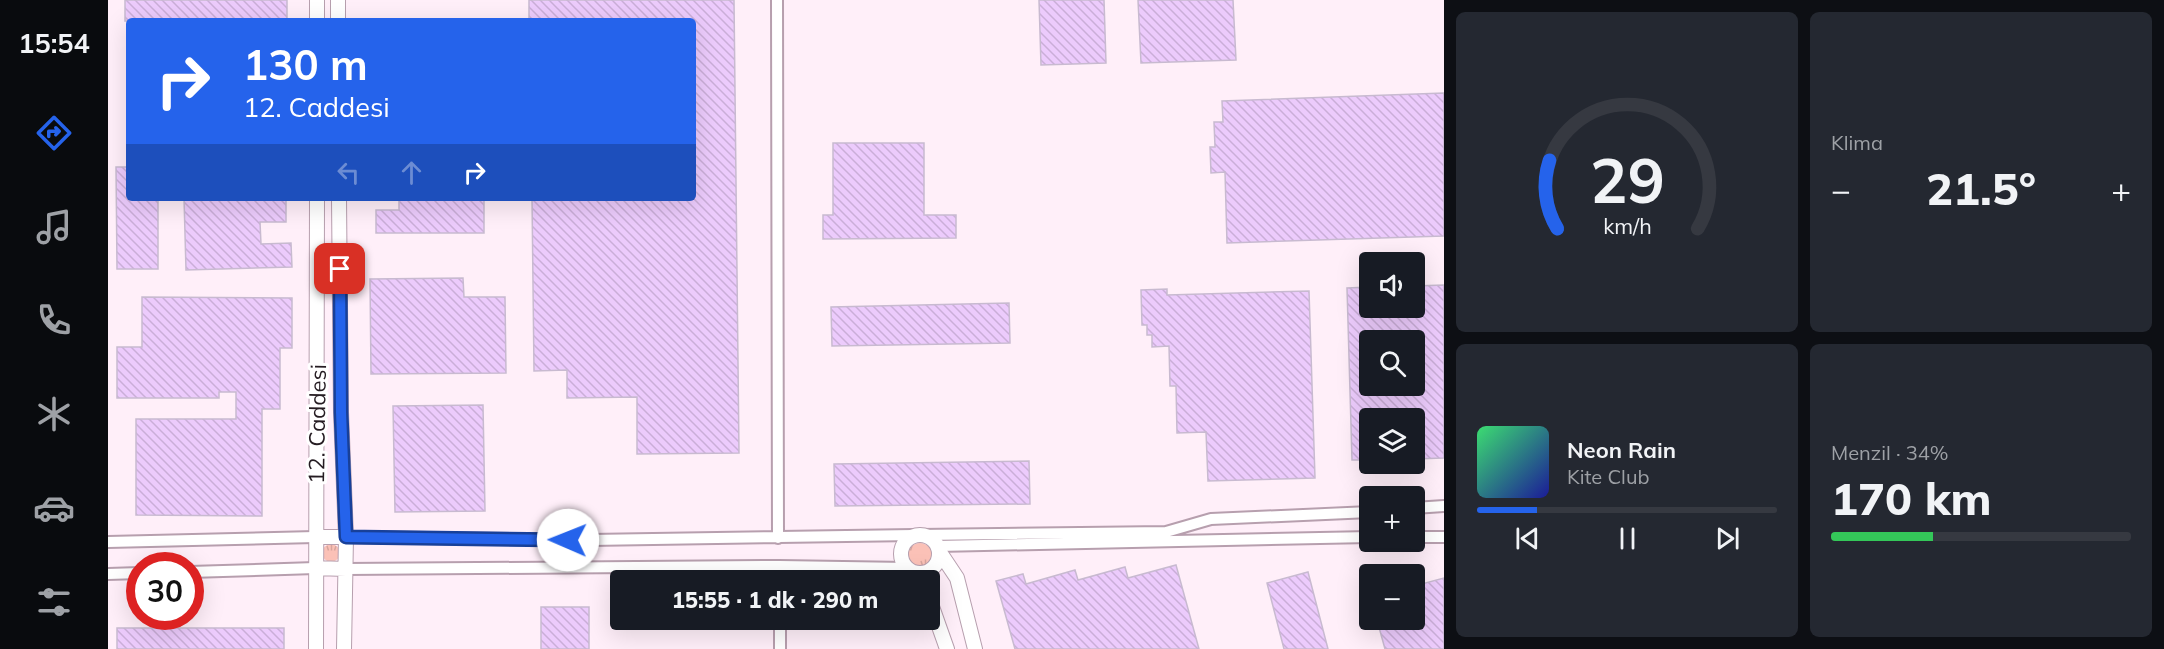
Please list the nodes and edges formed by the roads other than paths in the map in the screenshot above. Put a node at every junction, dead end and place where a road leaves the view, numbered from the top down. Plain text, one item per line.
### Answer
1 (317, 0) edge
2 (338, 0) edge
3 (777, 0) edge
4 (317, 18) edge
5 (338, 18) edge
6 (317, 201) edge
7 (339, 201) edge
8 (1444, 506) edge
9 (1425, 507) edge
10 (1359, 512) edge
11 (917, 535) junction
12 (315, 537) junction
13 (346, 537) junction
14 (1359, 537) edge
15 (1425, 537) edge
16 (1444, 537) edge
17 (778, 538) junction
18 (108, 542) edge
19 (938, 549) junction
20 (779, 566) junction
21 (315, 568) junction
22 (346, 569) junction
23 (779, 570) edge
24 (846, 570) edge
25 (909, 570) edge
26 (930, 570) edge
27 (204, 572) edge
28 (126, 573) edge
29 (108, 574) edge
30 (940, 629) edge
31 (780, 630) edge
32 (316, 649) edge
33 (344, 649) edge
34 (780, 649) edge
35 (947, 649) edge
36 (975, 649) edge

1 - 4 street
2 - 5 street
3 - 17 street
6 - 12 street, 12. Caddesi
7 - 13 street, 12. Caddesi
8 - 9 street
10 - 11 street
11 - 17 street
11 - 19 street
11 - 25 street
12 - 13 street
12 - 18 street
12 - 21 street, 12. Caddesi
13 - 17 street
13 - 22 street, 12. Caddesi
14 - 19 street
15 - 16 street
19 - 26 street
19 - 36 street
20 - 22 street
20 - 23 street
20 - 24 street
21 - 22 street
21 - 27 street
21 - 32 street, 12. Caddesi
22 - 33 street, 12. Caddesi
28 - 29 street
30 - 35 street
31 - 34 street

